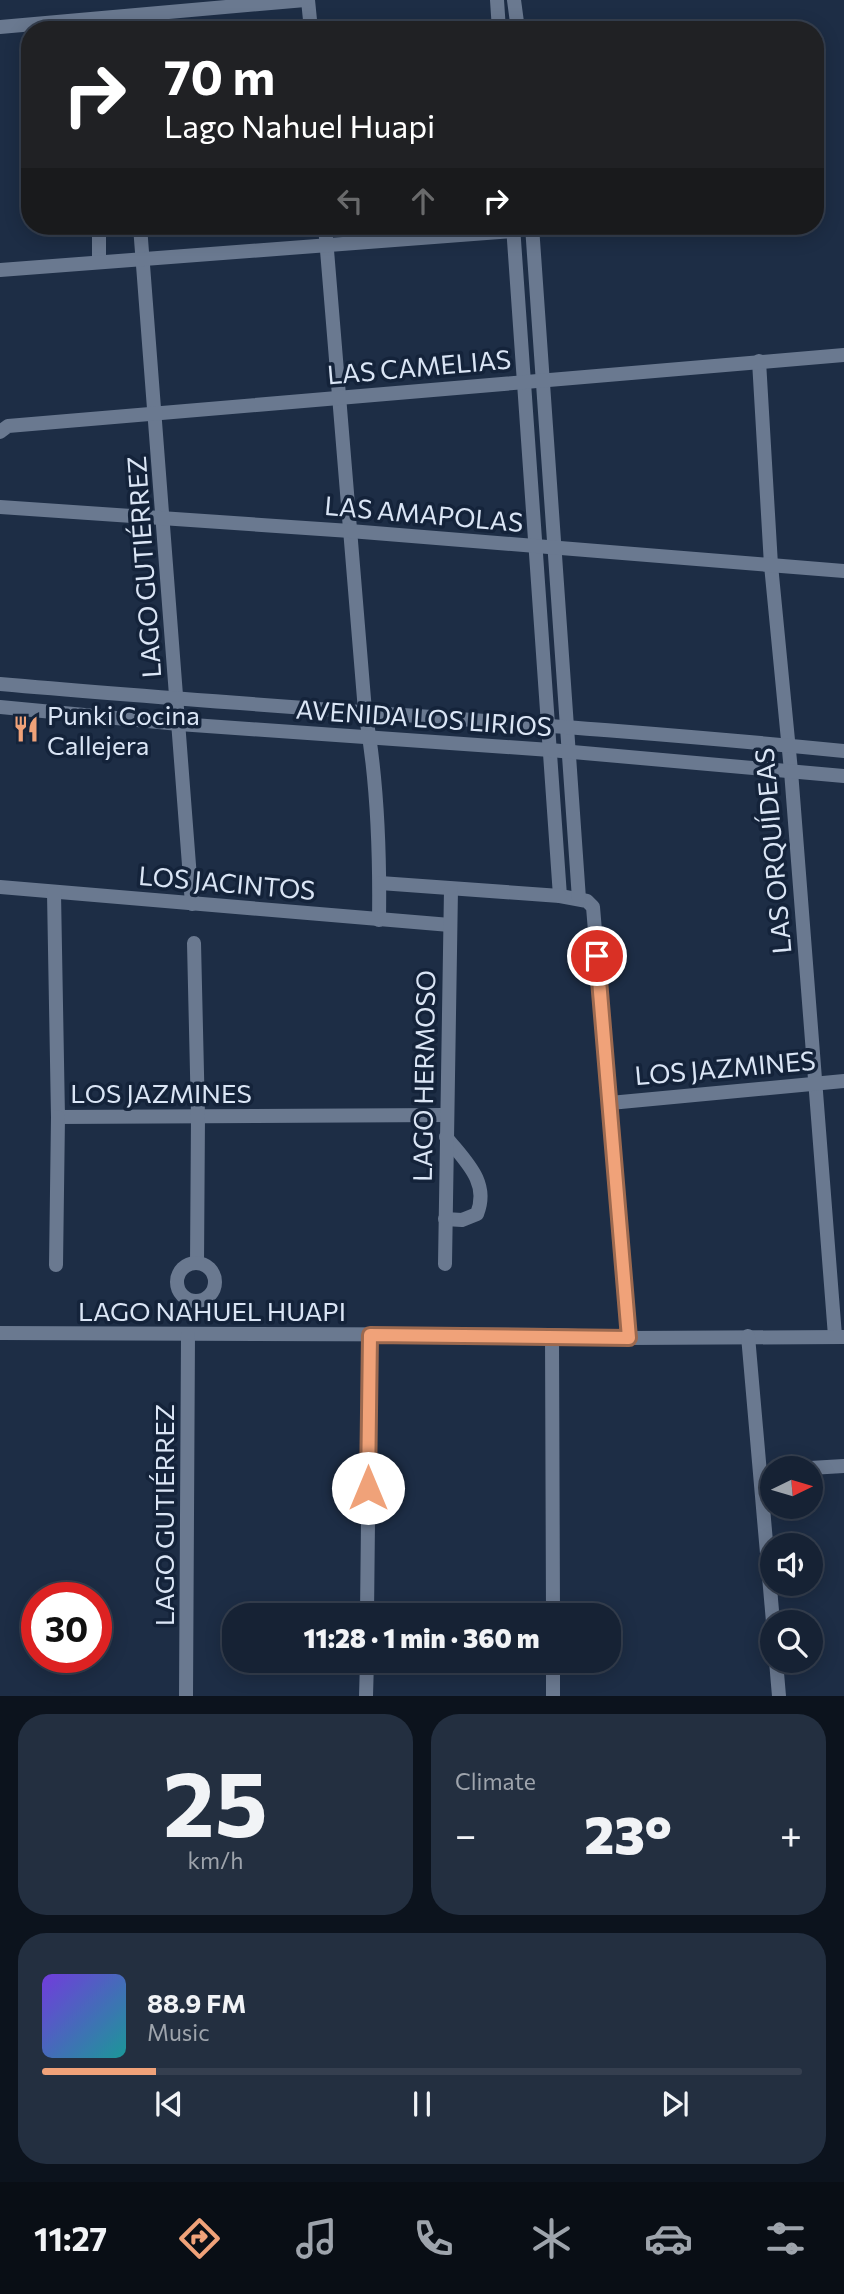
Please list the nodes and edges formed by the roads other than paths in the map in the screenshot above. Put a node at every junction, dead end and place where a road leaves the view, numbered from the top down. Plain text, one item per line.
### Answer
1 (307, 0) edge
2 (497, 0) edge
3 (515, 3) edge
4 (139, 21) edge
5 (310, 21) edge
6 (498, 21) edge
7 (517, 21) edge
8 (21, 26) edge
9 (0, 27) edge
10 (99, 235) edge
11 (141, 235) edge
12 (326, 235) edge
13 (436, 235) edge
14 (514, 235) edge
15 (533, 235) edge
16 (327, 245) junction
17 (143, 259) junction
18 (99, 262) junction
19 (0, 270) edge
20 (844, 355) edge
21 (758, 361) junction
22 (542, 380) junction
23 (524, 381) junction
24 (339, 398) junction
25 (156, 414) junction
26 (0, 432) edge
27 (0, 507) edge
28 (164, 517) junction
29 (350, 531) junction
30 (536, 547) junction
31 (554, 549) junction
32 (771, 565) junction
33 (844, 571) edge
34 (0, 684) edge
35 (177, 699) junction
36 (0, 707) edge
37 (365, 711) junction
38 (179, 724) junction
39 (548, 726) junction
40 (567, 728) junction
41 (370, 739) junction
42 (788, 745) junction
43 (550, 750) junction
44 (568, 751) junction
45 (844, 751) edge
46 (791, 771) junction
47 (844, 776) edge
48 (380, 883) junction
49 (0, 887) edge
50 (451, 889) junction
51 (54, 893) junction
52 (560, 896) junction
53 (579, 899) junction
54 (192, 904) junction
55 (379, 919) junction
56 (450, 925) junction
57 (194, 943) dead end
58 (844, 1081) edge
59 (815, 1083) junction
60 (610, 1103) junction
61 (446, 1115) junction
62 (198, 1116) junction
63 (58, 1117) junction
64 (446, 1137) junction
65 (445, 1219) junction
66 (197, 1263) dead end
67 (445, 1264) dead end
68 (56, 1265) dead end
69 (0, 1333) edge
70 (188, 1335) junction
71 (370, 1335) junction
72 (552, 1335) junction
73 (748, 1336) junction
74 (839, 1337) edge
75 (629, 1338) junction
76 (764, 1456) edge
77 (844, 1465) edge
78 (823, 1467) edge
79 (768, 1519) edge
80 (367, 1603) edge
81 (553, 1603) edge
82 (772, 1610) edge
83 (367, 1673) edge
84 (553, 1673) edge
85 (777, 1673) edge
86 (186, 1696) edge
87 (366, 1696) edge
88 (553, 1696) edge
89 (779, 1696) edge

1 - 4 street
1 - 5 street
2 - 6 street
3 - 7 street
8 - 9 street
10 - 18 street
11 - 17 street, LAGO GUTIÉRREZ
12 - 16 street
13 - 16 street
14 - 23 street
15 - 22 street
16 - 17 street
16 - 24 street
17 - 18 street
17 - 25 street, LAGO GUTIÉRREZ
18 - 19 street
20 - 21 street, LAS CAMELIAS
21 - 22 street, LAS CAMELIAS
21 - 32 street, LAS ORQUÍDEAS
22 - 23 street, LAS CAMELIAS
22 - 31 street
23 - 24 street, LAS CAMELIAS
23 - 30 street
24 - 25 street, LAS CAMELIAS
24 - 29 street
25 - 26 street, LAS CAMELIAS
25 - 28 street, LAGO GUTIÉRREZ
27 - 28 street, LAS AMAPOLAS
28 - 29 street, LAS AMAPOLAS
28 - 35 street, LAGO GUTIÉRREZ
29 - 30 street, LAS AMAPOLAS
29 - 37 street
30 - 31 street, LAS AMAPOLAS
30 - 39 street
31 - 32 street, LAS AMAPOLAS
31 - 40 street
32 - 33 street, LAS AMAPOLAS
32 - 42 street, LAS ORQUÍDEAS
34 - 35 street, AVENIDA LOS LIRIOS
35 - 37 street, AVENIDA LOS LIRIOS
35 - 38 street, LAGO GUTIÉRREZ
36 - 38 street, AVENIDA LOS LIRIOS
37 - 39 street, AVENIDA LOS LIRIOS
37 - 41 street
38 - 41 street, AVENIDA LOS LIRIOS
38 - 54 street, LAGO GUTIÉRREZ
39 - 40 street, AVENIDA LOS LIRIOS
39 - 43 street
40 - 42 street, AVENIDA LOS LIRIOS
40 - 44 street
41 - 43 street, AVENIDA LOS LIRIOS
41 - 48 street
42 - 45 street, AVENIDA LOS LIRIOS
42 - 46 street, LAS ORQUÍDEAS
43 - 44 street, AVENIDA LOS LIRIOS
43 - 52 street
44 - 46 street, AVENIDA LOS LIRIOS
44 - 53 street
46 - 47 street, AVENIDA LOS LIRIOS
46 - 59 street, LAS ORQUÍDEAS
48 - 50 street
48 - 55 street
49 - 51 street, LOS JACINTOS
50 - 52 street
50 - 56 street, LAGO HERMOSO
51 - 54 street, LOS JACINTOS
51 - 63 street, LOS JAZMINES
52 - 53 street
53 - 60 street
54 - 55 street, LOS JACINTOS
55 - 56 street, LOS JACINTOS
56 - 61 street, LAGO HERMOSO
57 - 62 street
58 - 59 street, LOS JAZMINES
59 - 60 street, LOS JAZMINES
59 - 74 street, LAS ORQUÍDEAS
60 - 75 street
61 - 62 street, LOS JAZMINES
61 - 64 street, LAGO HERMOSO
62 - 63 street, LOS JAZMINES
62 - 66 street
63 - 68 street
64 - 65 street, LAGO HERMOSO
64 - 65 street
65 - 67 street, LAGO HERMOSO
69 - 70 street, LAGO NAHUEL HUAPI
70 - 71 street, LAGO NAHUEL HUAPI
70 - 86 street, LAGO GUTIÉRREZ
71 - 72 street, LAGO NAHUEL HUAPI
71 - 80 street
72 - 75 street, LAGO NAHUEL HUAPI
72 - 81 street
73 - 74 street, LAGO NAHUEL HUAPI
73 - 75 street, LAGO NAHUEL HUAPI
73 - 76 street
77 - 78 street
79 - 82 street
83 - 87 street
84 - 88 street
85 - 89 street

